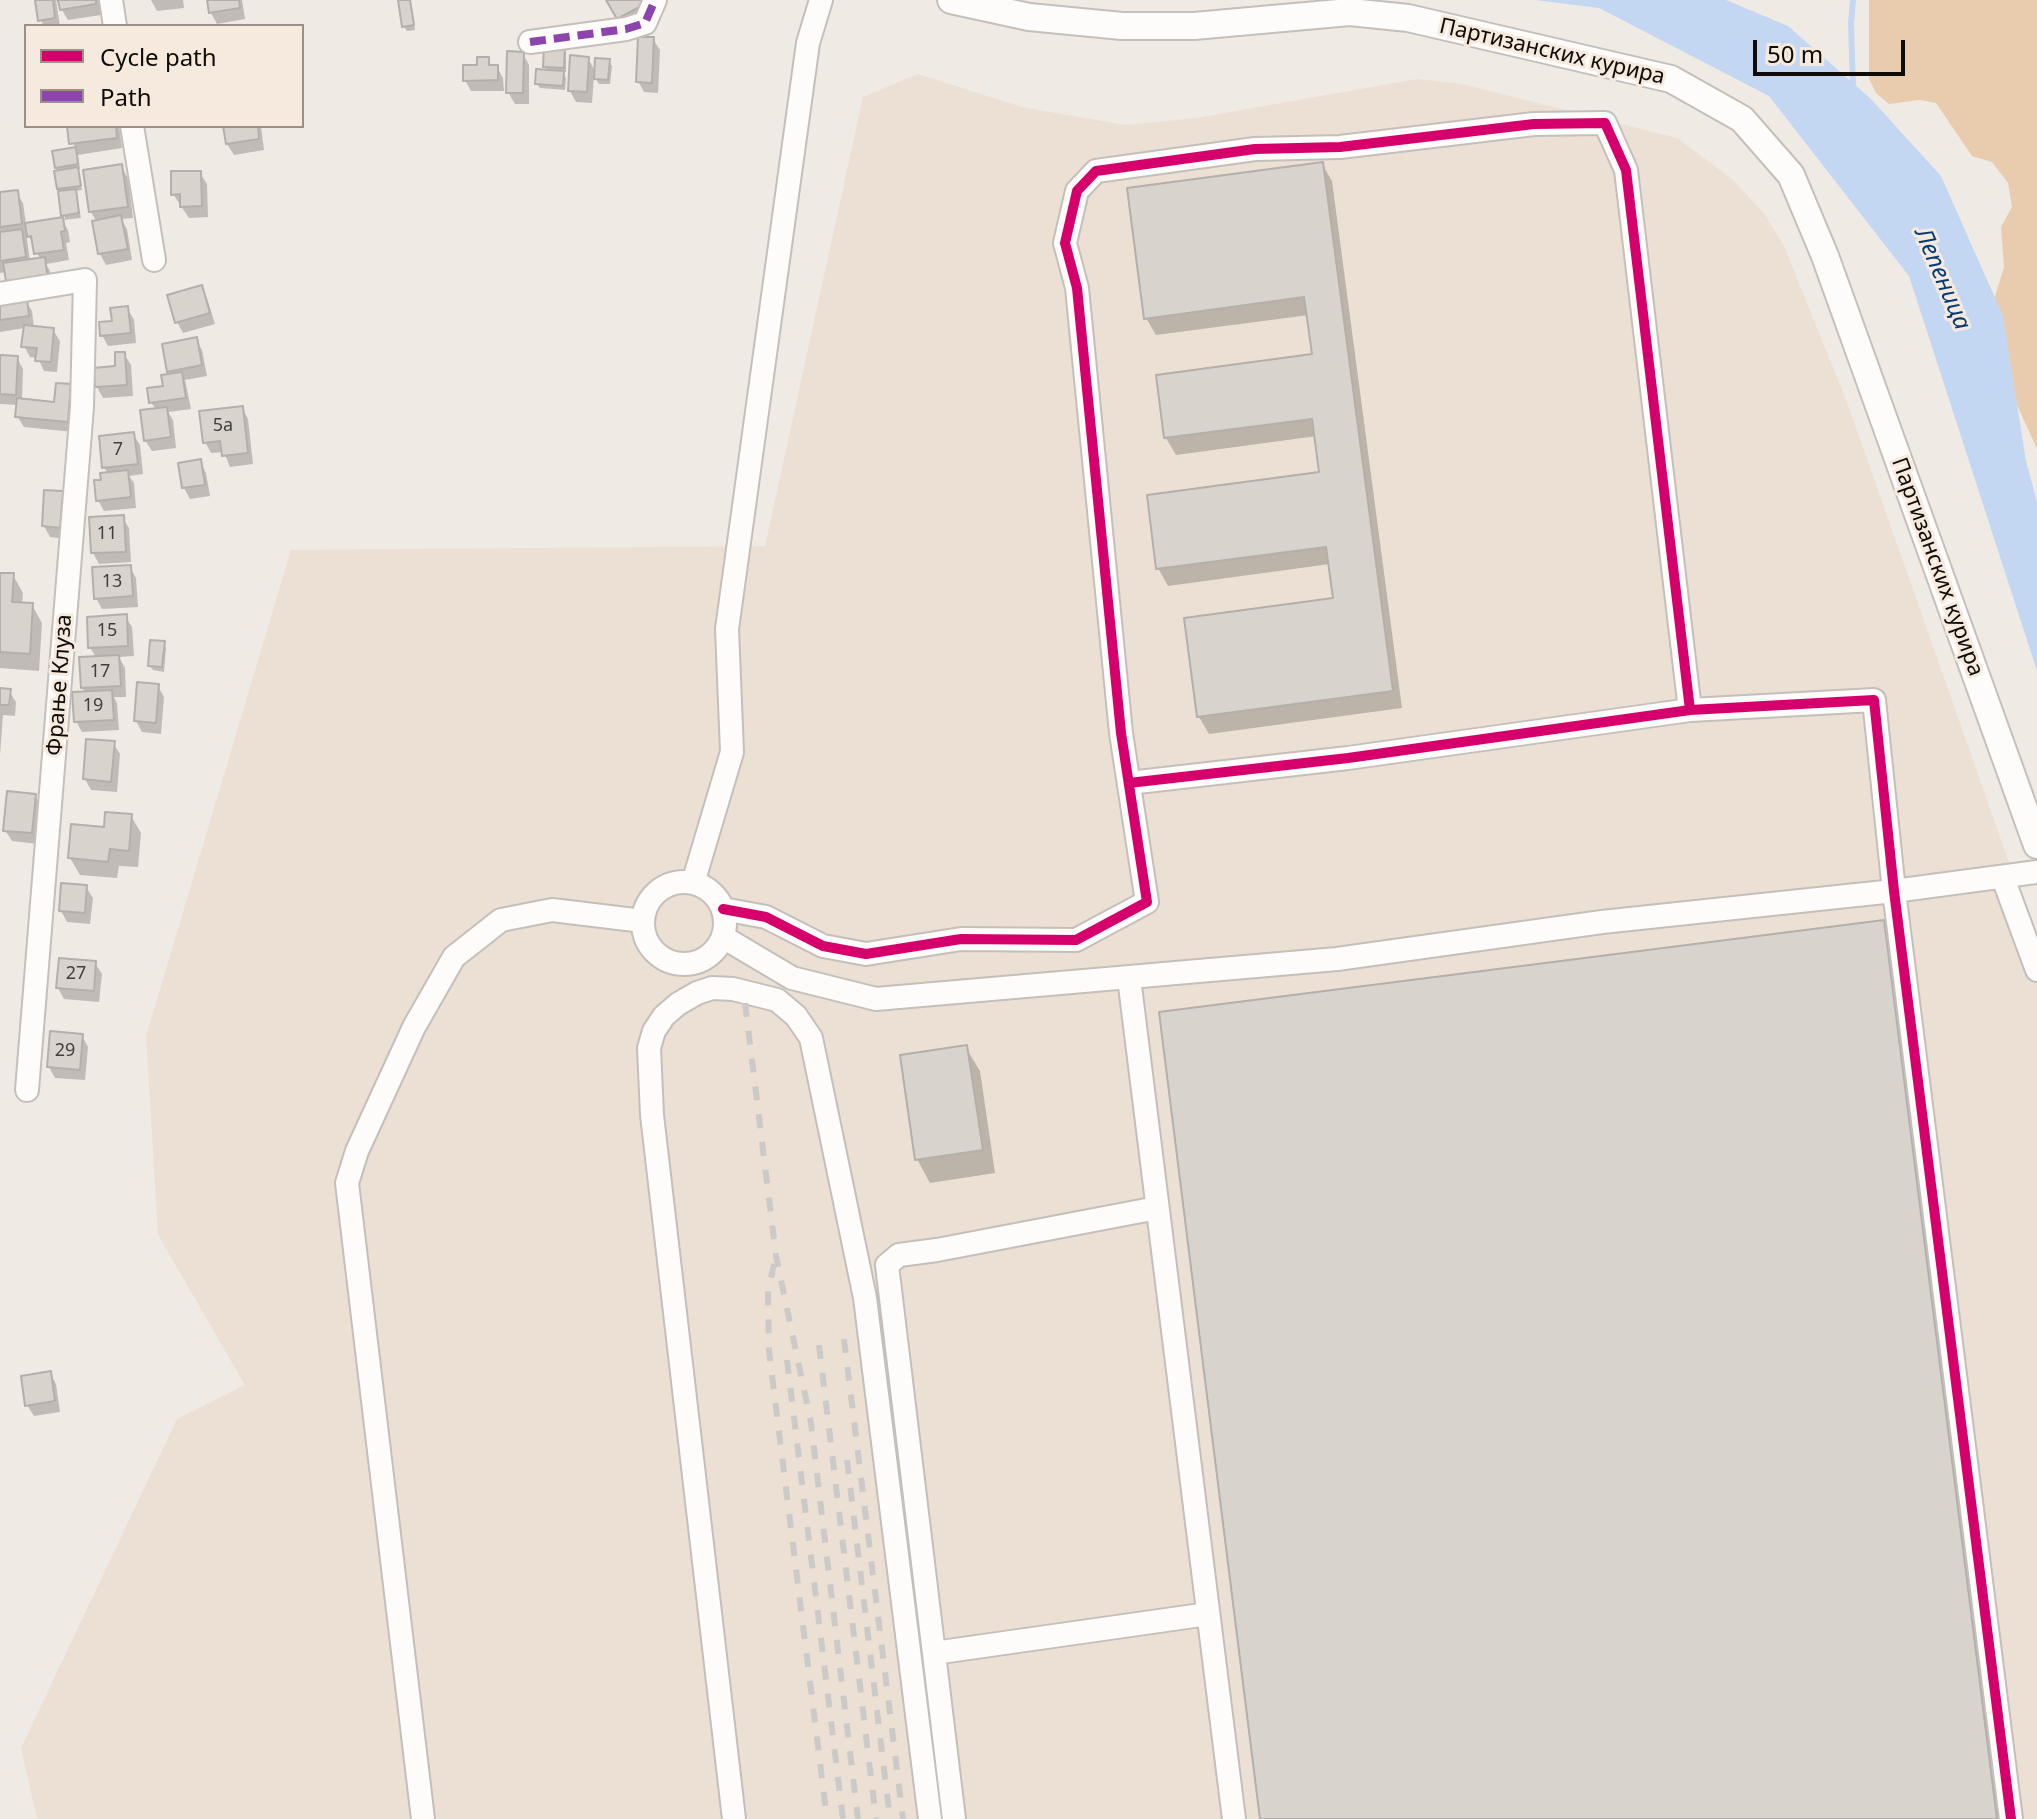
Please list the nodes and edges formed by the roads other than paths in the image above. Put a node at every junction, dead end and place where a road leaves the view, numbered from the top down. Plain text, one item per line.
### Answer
1 (111, 0) edge
2 (655, 0) edge
3 (821, 0) edge
4 (951, 0) edge
5 (115, 24) edge
6 (530, 42) dead end
7 (132, 128) edge
8 (154, 260) dead end
9 (0, 294) edge
10 (1690, 710) junction
11 (1129, 783) junction
12 (2037, 845) edge
13 (2037, 872) edge
14 (2003, 878) junction
15 (693, 883) junction
16 (1894, 891) junction
17 (723, 909) junction
18 (643, 921) junction
19 (723, 937) junction
20 (2037, 970) edge
21 (1129, 978) junction
22 (27, 1090) dead end
23 (1157, 1208) junction
24 (1208, 1614) junction
25 (934, 1653) junction
26 (423, 1819) edge
27 (734, 1819) edge
28 (930, 1819) edge
29 (954, 1819) edge
30 (1234, 1819) edge
31 (2011, 1819) edge

1 - 5 street
2 - 6 street
3 - 15 street
4 - 12 street, Партизанских курира
7 - 8 street
9 - 22 street, Фрање Клуза
10 - 11 street
10 - 11 street
10 - 16 street
11 - 17 street
13 - 14 street
14 - 16 street
14 - 20 street
15 - 17 street
15 - 18 street
16 - 21 street
16 - 31 street
17 - 19 street
18 - 19 street
18 - 26 street
19 - 21 street
21 - 23 street
23 - 24 street
23 - 25 street
24 - 25 street
24 - 30 street
25 - 29 street
27 - 28 street

